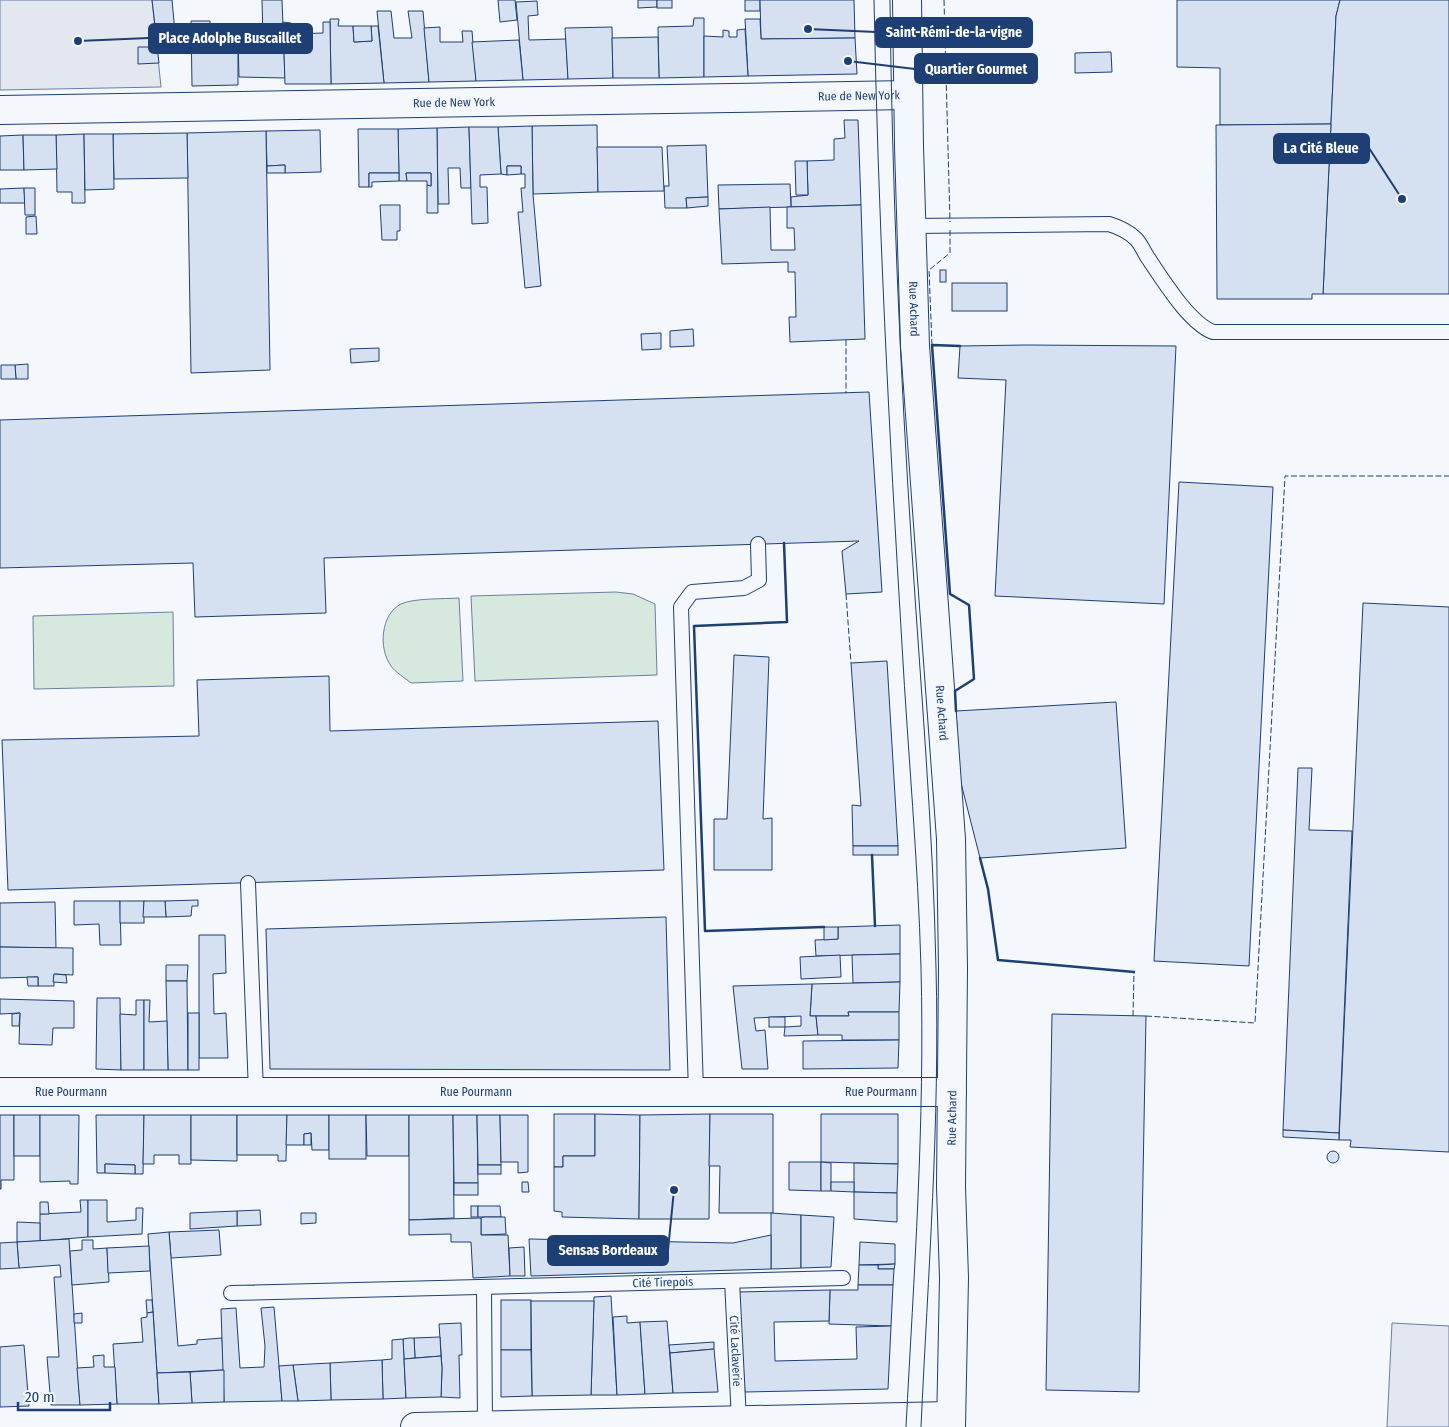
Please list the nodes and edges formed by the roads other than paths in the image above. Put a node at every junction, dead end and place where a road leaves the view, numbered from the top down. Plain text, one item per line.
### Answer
1 (907, 0) edge
2 (908, 95) junction
3 (0, 110) edge
4 (911, 226) junction
5 (1449, 332) edge
6 (758, 544) dead end
7 (248, 883) dead end
8 (0, 1092) edge
9 (256, 1092) junction
10 (696, 1092) junction
11 (952, 1092) junction
12 (843, 1278) dead end
13 (732, 1281) junction
14 (484, 1287) junction
15 (230, 1293) dead end
16 (739, 1420) junction
17 (951, 1422) edge
18 (680, 1424) edge
19 (598, 1425) edge
20 (485, 1426) junction
21 (415, 1427) edge

1 - 2 street, Rue Achard
2 - 3 street, Rue de New York
2 - 4 street, Rue Achard
4 - 5 lane
4 - 11 street, Rue Achard
6 - 10 lane
7 - 9 lane
8 - 9 street, Rue Pourmann
9 - 10 street, Rue Pourmann
10 - 11 street, Rue Pourmann
11 - 17 street, Rue Achard
12 - 13 lane, Cité Tirepois
13 - 14 lane, Cité Tirepois
13 - 16 lane, Cité Laclaverie
14 - 15 lane, Cité Tirepois
14 - 20 lane
16 - 17 street
16 - 18 street
18 - 19 street
19 - 20 street
20 - 21 street

